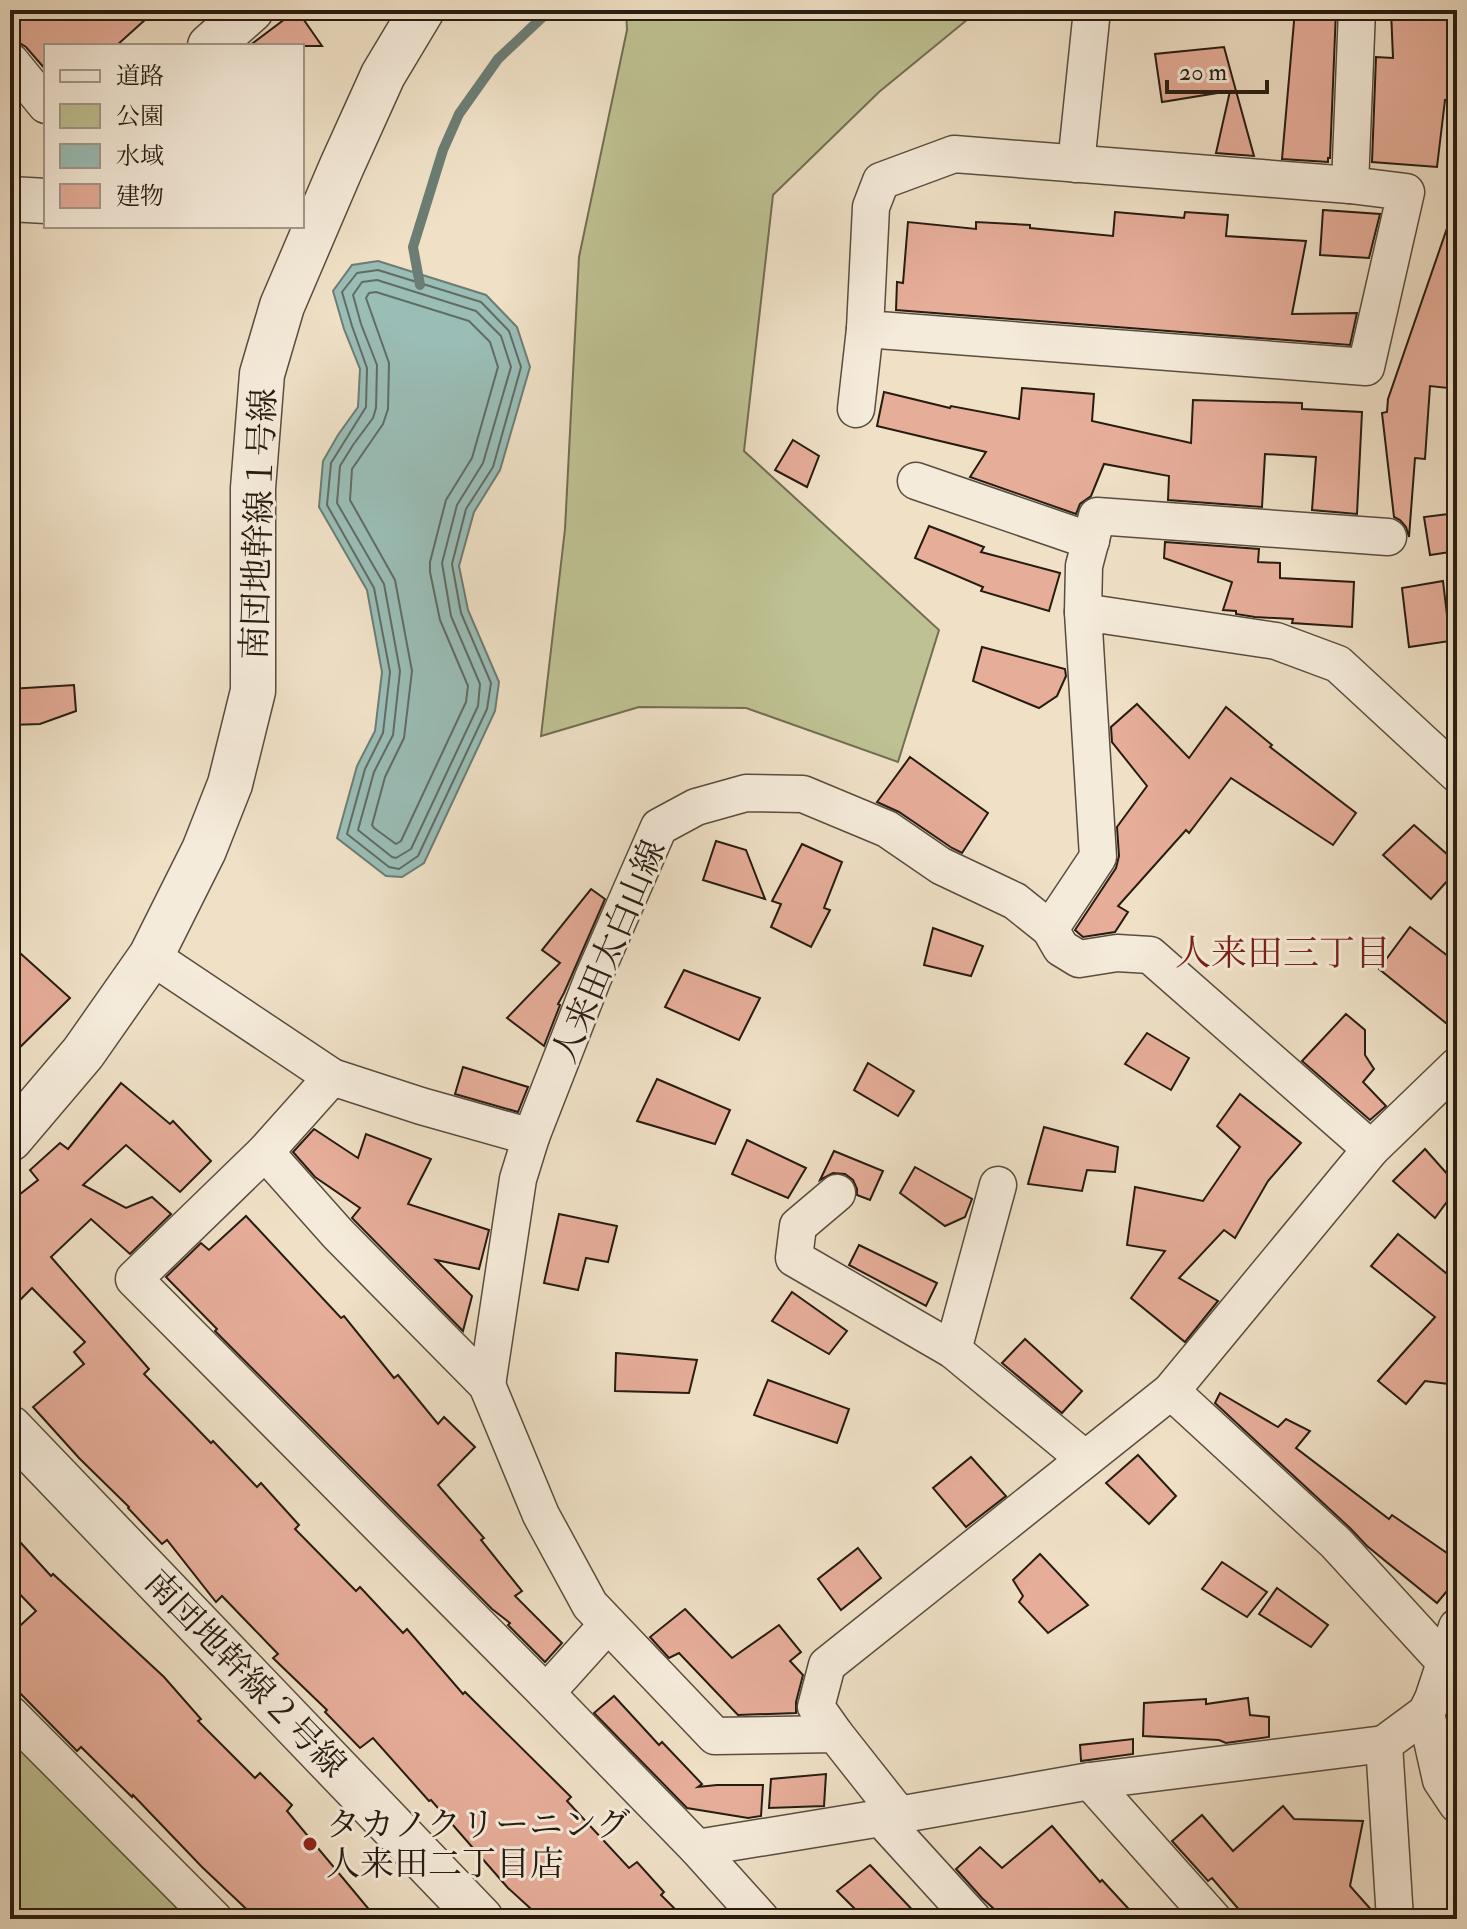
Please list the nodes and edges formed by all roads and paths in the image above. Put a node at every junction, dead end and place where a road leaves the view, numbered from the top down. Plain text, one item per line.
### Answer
1 (251, 10) edge
2 (422, 10) edge
3 (1092, 10) edge
4 (1357, 10) edge
5 (212, 44) edge
6 (10, 61) edge
7 (44, 103) edge
8 (1076, 164) junction
9 (1350, 185) junction
10 (10, 199) edge
11 (44, 201) edge
12 (865, 329) junction
13 (856, 409) dead end
14 (916, 481) dead end
15 (1097, 516) junction
16 (1388, 537) dead end
17 (1083, 612) junction
18 (1457, 774) edge
19 (1050, 929) junction
20 (151, 956) junction
21 (1457, 1066) edge
22 (332, 1077) junction
23 (531, 1137) junction
24 (10, 1139) edge
25 (1371, 1149) junction
26 (265, 1152) junction
27 (998, 1185) dead end
28 (837, 1193) dead end
29 (953, 1350) junction
30 (487, 1385) junction
31 (1171, 1391) junction
32 (10, 1428) edge
33 (1085, 1459) junction
34 (608, 1624) junction
35 (1457, 1627) edge
36 (1445, 1662) junction
37 (546, 1693) junction
38 (1426, 1713) junction
39 (10, 1714) edge
40 (835, 1734) junction
41 (1384, 1744) junction
42 (1090, 1781) junction
43 (1457, 1804) edge
44 (890, 1817) junction
45 (697, 1848) junction
46 (214, 1919) edge
47 (481, 1919) edge
48 (761, 1919) edge
49 (973, 1919) edge
50 (1213, 1919) edge
51 (1395, 1919) edge

1 - 5 street
2 - 20 street, 南団地幹線１号線
3 - 8 street
4 - 9 street
6 - 7 street
8 - 9 street
8 - 12 street
9 - 12 street
10 - 11 street
12 - 13 street
14 - 15 street
15 - 16 street
15 - 17 street
17 - 18 street
17 - 19 street
19 - 23 street, 人来田太白山線
19 - 25 street, 人来田太白山線
20 - 22 street
20 - 24 street
21 - 25 street
22 - 23 street
22 - 26 street
23 - 30 street, 人来田太白山線
25 - 31 street
26 - 30 street
26 - 37 street
27 - 29 street
28 - 29 street
29 - 33 street
30 - 34 street
31 - 33 street
31 - 36 street
32 - 47 street, 南団地幹線２号線
33 - 40 street
34 - 37 street
34 - 40 street
35 - 36 street
36 - 38 street
37 - 45 street
38 - 41 street
38 - 43 street
39 - 46 street
40 - 44 street
41 - 42 street
41 - 51 street
42 - 44 street
42 - 50 street
44 - 45 street
44 - 49 street
45 - 48 street

